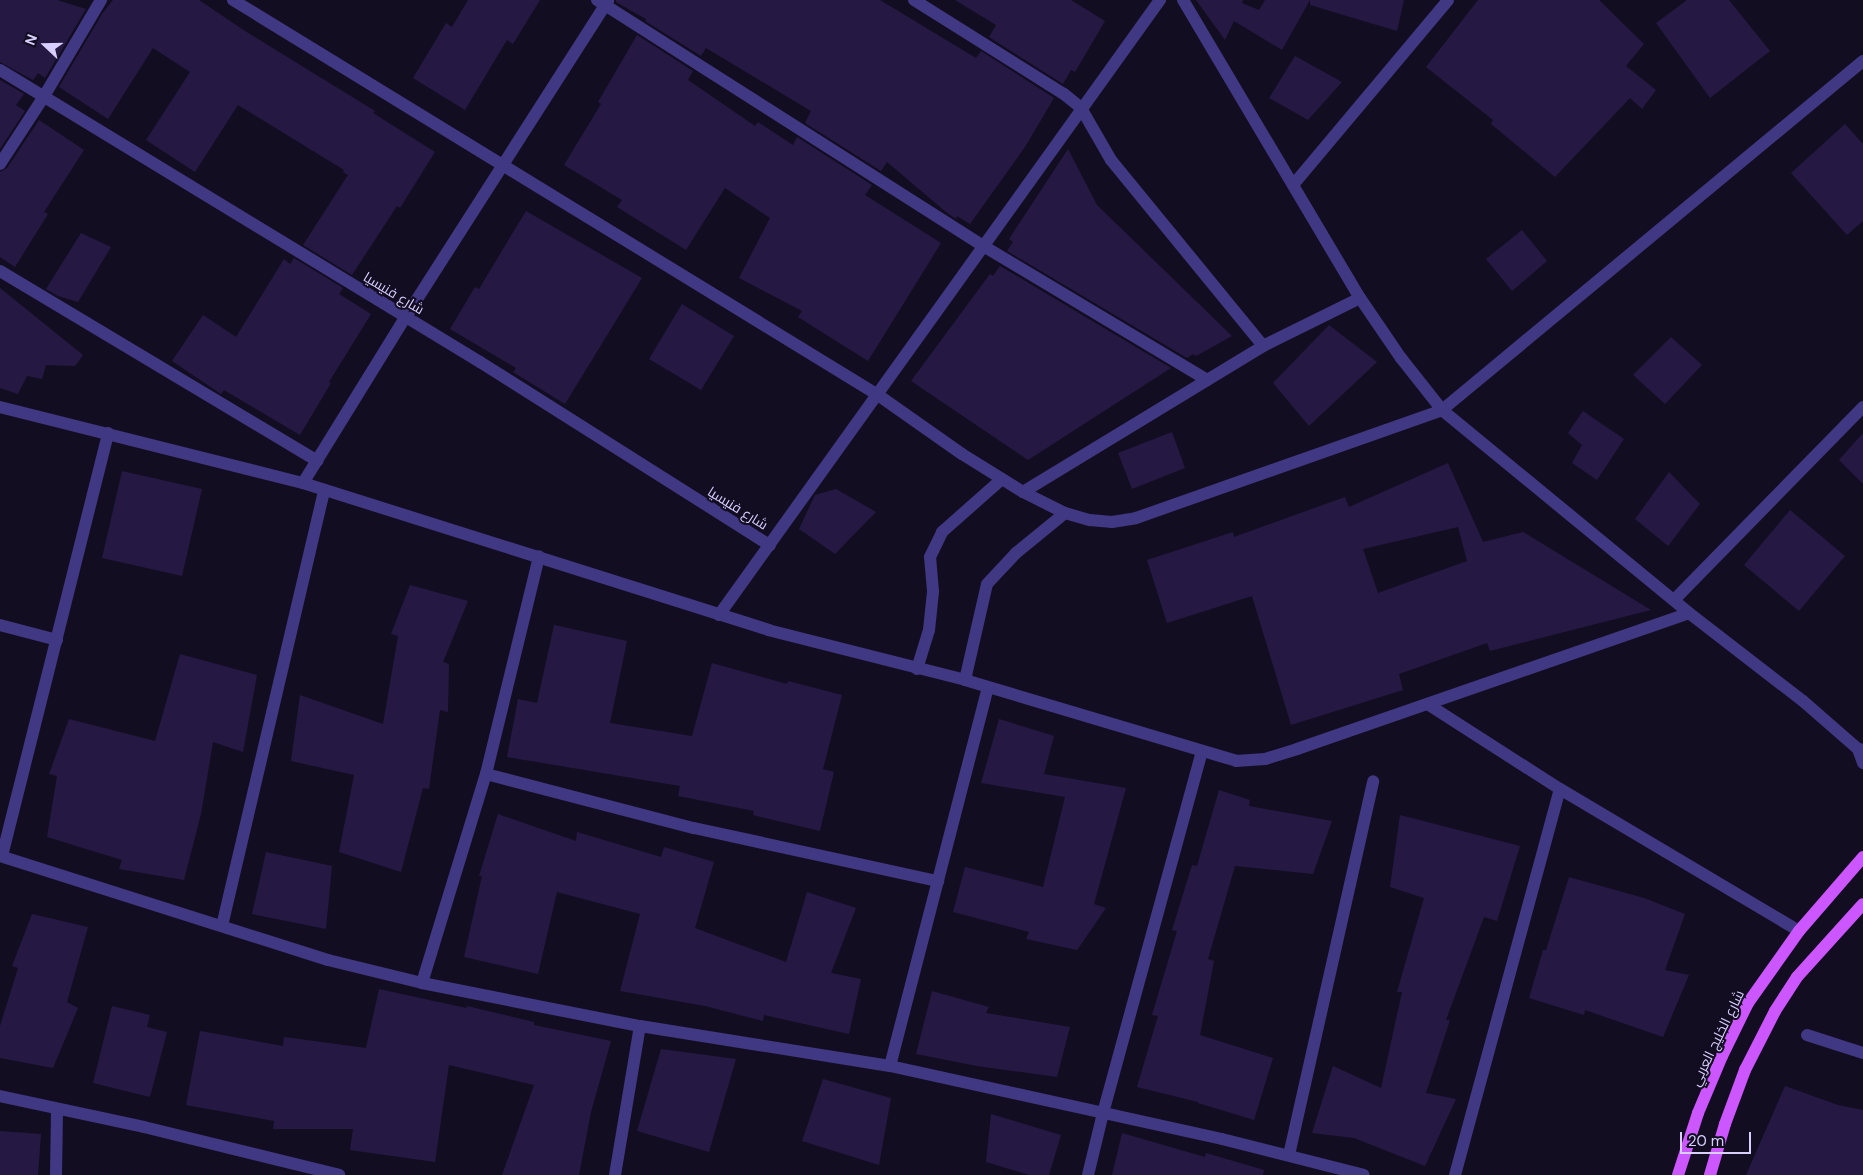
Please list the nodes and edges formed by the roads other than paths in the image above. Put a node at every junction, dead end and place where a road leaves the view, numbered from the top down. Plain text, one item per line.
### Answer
1 (101, 0) edge
2 (233, 0) edge
3 (914, 0) edge
4 (1160, 0) edge
5 (1183, 0) edge
6 (1448, 0) edge
7 (603, 2) edge
8 (1860, 69) edge
9 (0, 70) edge
10 (43, 98) junction
11 (1081, 108) junction
12 (0, 164) edge
13 (504, 165) junction
14 (1293, 185) junction
15 (985, 247) junction
16 (0, 271) edge
17 (1360, 298) junction
18 (405, 318) junction
19 (1263, 346) junction
20 (1207, 380) junction
21 (878, 395) junction
22 (0, 407) edge
23 (1863, 407) edge
24 (1442, 410) junction
25 (108, 433) junction
26 (317, 461) junction
27 (1002, 479) junction
28 (303, 483) junction
29 (324, 490) junction
30 (1023, 492) junction
31 (1065, 513) junction
32 (770, 546) junction
33 (539, 556) junction
34 (1674, 600) junction
35 (1689, 613) junction
36 (719, 615) junction
37 (0, 625) edge
38 (57, 640) junction
39 (917, 669) junction
40 (965, 680) junction
41 (988, 687) junction
42 (1429, 705) junction
43 (1863, 735) edge
44 (1858, 748) edge
45 (1202, 752) junction
46 (1863, 763) edge
47 (486, 774) junction
48 (1373, 781) dead end
49 (1560, 789) junction
50 (1, 856) edge
51 (1863, 857) edge
52 (938, 881) junction
53 (1863, 904) edge
54 (222, 926) junction
55 (1799, 931) junction
56 (422, 983) junction
57 (640, 1026) junction
58 (1807, 1035) dead end
59 (1863, 1052) edge
60 (890, 1066) junction
61 (0, 1096) edge
62 (57, 1109) junction
63 (1103, 1112) junction
64 (1289, 1155) junction
65 (56, 1175) edge
66 (339, 1175) edge
67 (615, 1175) edge
68 (1088, 1175) edge
69 (1364, 1175) edge
70 (1455, 1175) edge
71 (1678, 1175) edge
72 (1710, 1175) edge

1 - 10 street
2 - 13 street
3 - 11 street
4 - 11 street
5 - 14 street
6 - 14 street
7 - 13 street
7 - 15 street
8 - 24 street
9 - 10 street, شارع فنيسيا
10 - 12 street
10 - 18 street, شارع فنيسيا
11 - 15 street
11 - 19 street
13 - 18 street
13 - 21 street
14 - 17 street
15 - 20 street
15 - 21 street
16 - 26 street
17 - 19 street
17 - 24 street
18 - 26 street
18 - 32 street, شارع فنيسيا
19 - 20 street
20 - 30 street
21 - 27 street
21 - 32 street
22 - 25 street
23 - 34 street
24 - 31 street
24 - 34 street
25 - 28 street
25 - 38 street
26 - 28 street
27 - 30 street
27 - 39 street
28 - 29 street
29 - 33 street
29 - 54 street
30 - 31 street
31 - 40 street
32 - 36 street
33 - 36 street
33 - 47 street
34 - 35 street
35 - 42 street
35 - 44 street
36 - 39 street
37 - 38 street
38 - 50 street
39 - 40 street
40 - 41 street
41 - 45 street
41 - 52 street
42 - 45 street
42 - 49 street
43 - 44 street
44 - 46 street
45 - 63 street
47 - 52 street
47 - 56 street
48 - 64 street
49 - 55 street
49 - 70 street
50 - 54 street
51 - 55 main road, شارع الخليج العربي
52 - 60 street
53 - 72 main road
54 - 56 street
55 - 71 main road, شارع الخليج العربي
56 - 57 street
57 - 60 street
57 - 67 street
58 - 59 street
60 - 63 street
61 - 62 street
62 - 65 street
62 - 66 street
63 - 64 street
63 - 68 street
64 - 69 street

